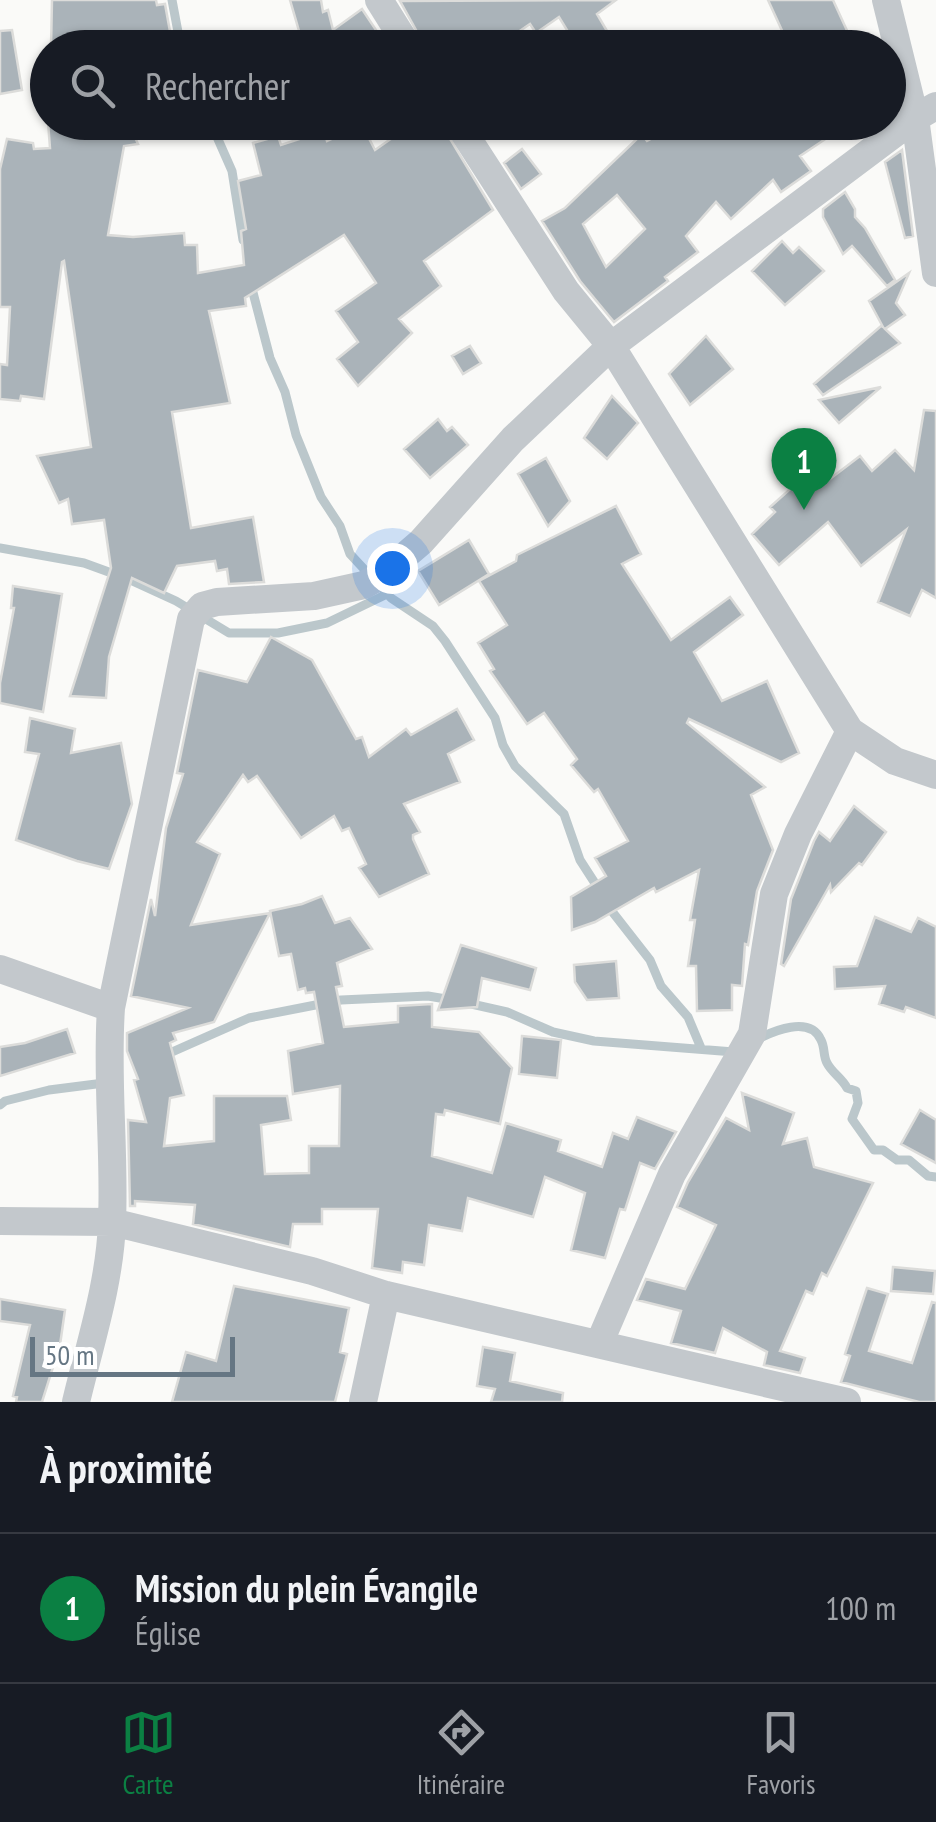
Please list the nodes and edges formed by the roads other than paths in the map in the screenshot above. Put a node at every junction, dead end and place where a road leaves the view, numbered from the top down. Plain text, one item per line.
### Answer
1 (379, 0) edge
2 (886, 0) edge
3 (398, 30) edge
4 (896, 30) edge
5 (906, 57) edge
6 (925, 112) edge
7 (470, 140) edge
8 (887, 140) edge
9 (936, 273) edge
10 (610, 346) junction
11 (850, 731) junction
12 (936, 775) edge
13 (0, 968) edge
14 (111, 1008) junction
15 (0, 1221) edge
16 (112, 1222) junction
17 (386, 1296) junction
18 (599, 1344) junction
19 (787, 1395) edge
20 (76, 1402) edge
21 (363, 1402) edge
22 (846, 1402) edge

1 - 3 street
2 - 4 street
5 - 6 street
6 - 9 street
7 - 10 street
8 - 10 street
10 - 11 street
10 - 14 street
11 - 12 street
11 - 18 street
13 - 14 street
14 - 16 street
15 - 16 street
16 - 17 street
16 - 20 street
17 - 18 street
17 - 21 street
18 - 19 street
19 - 22 street

